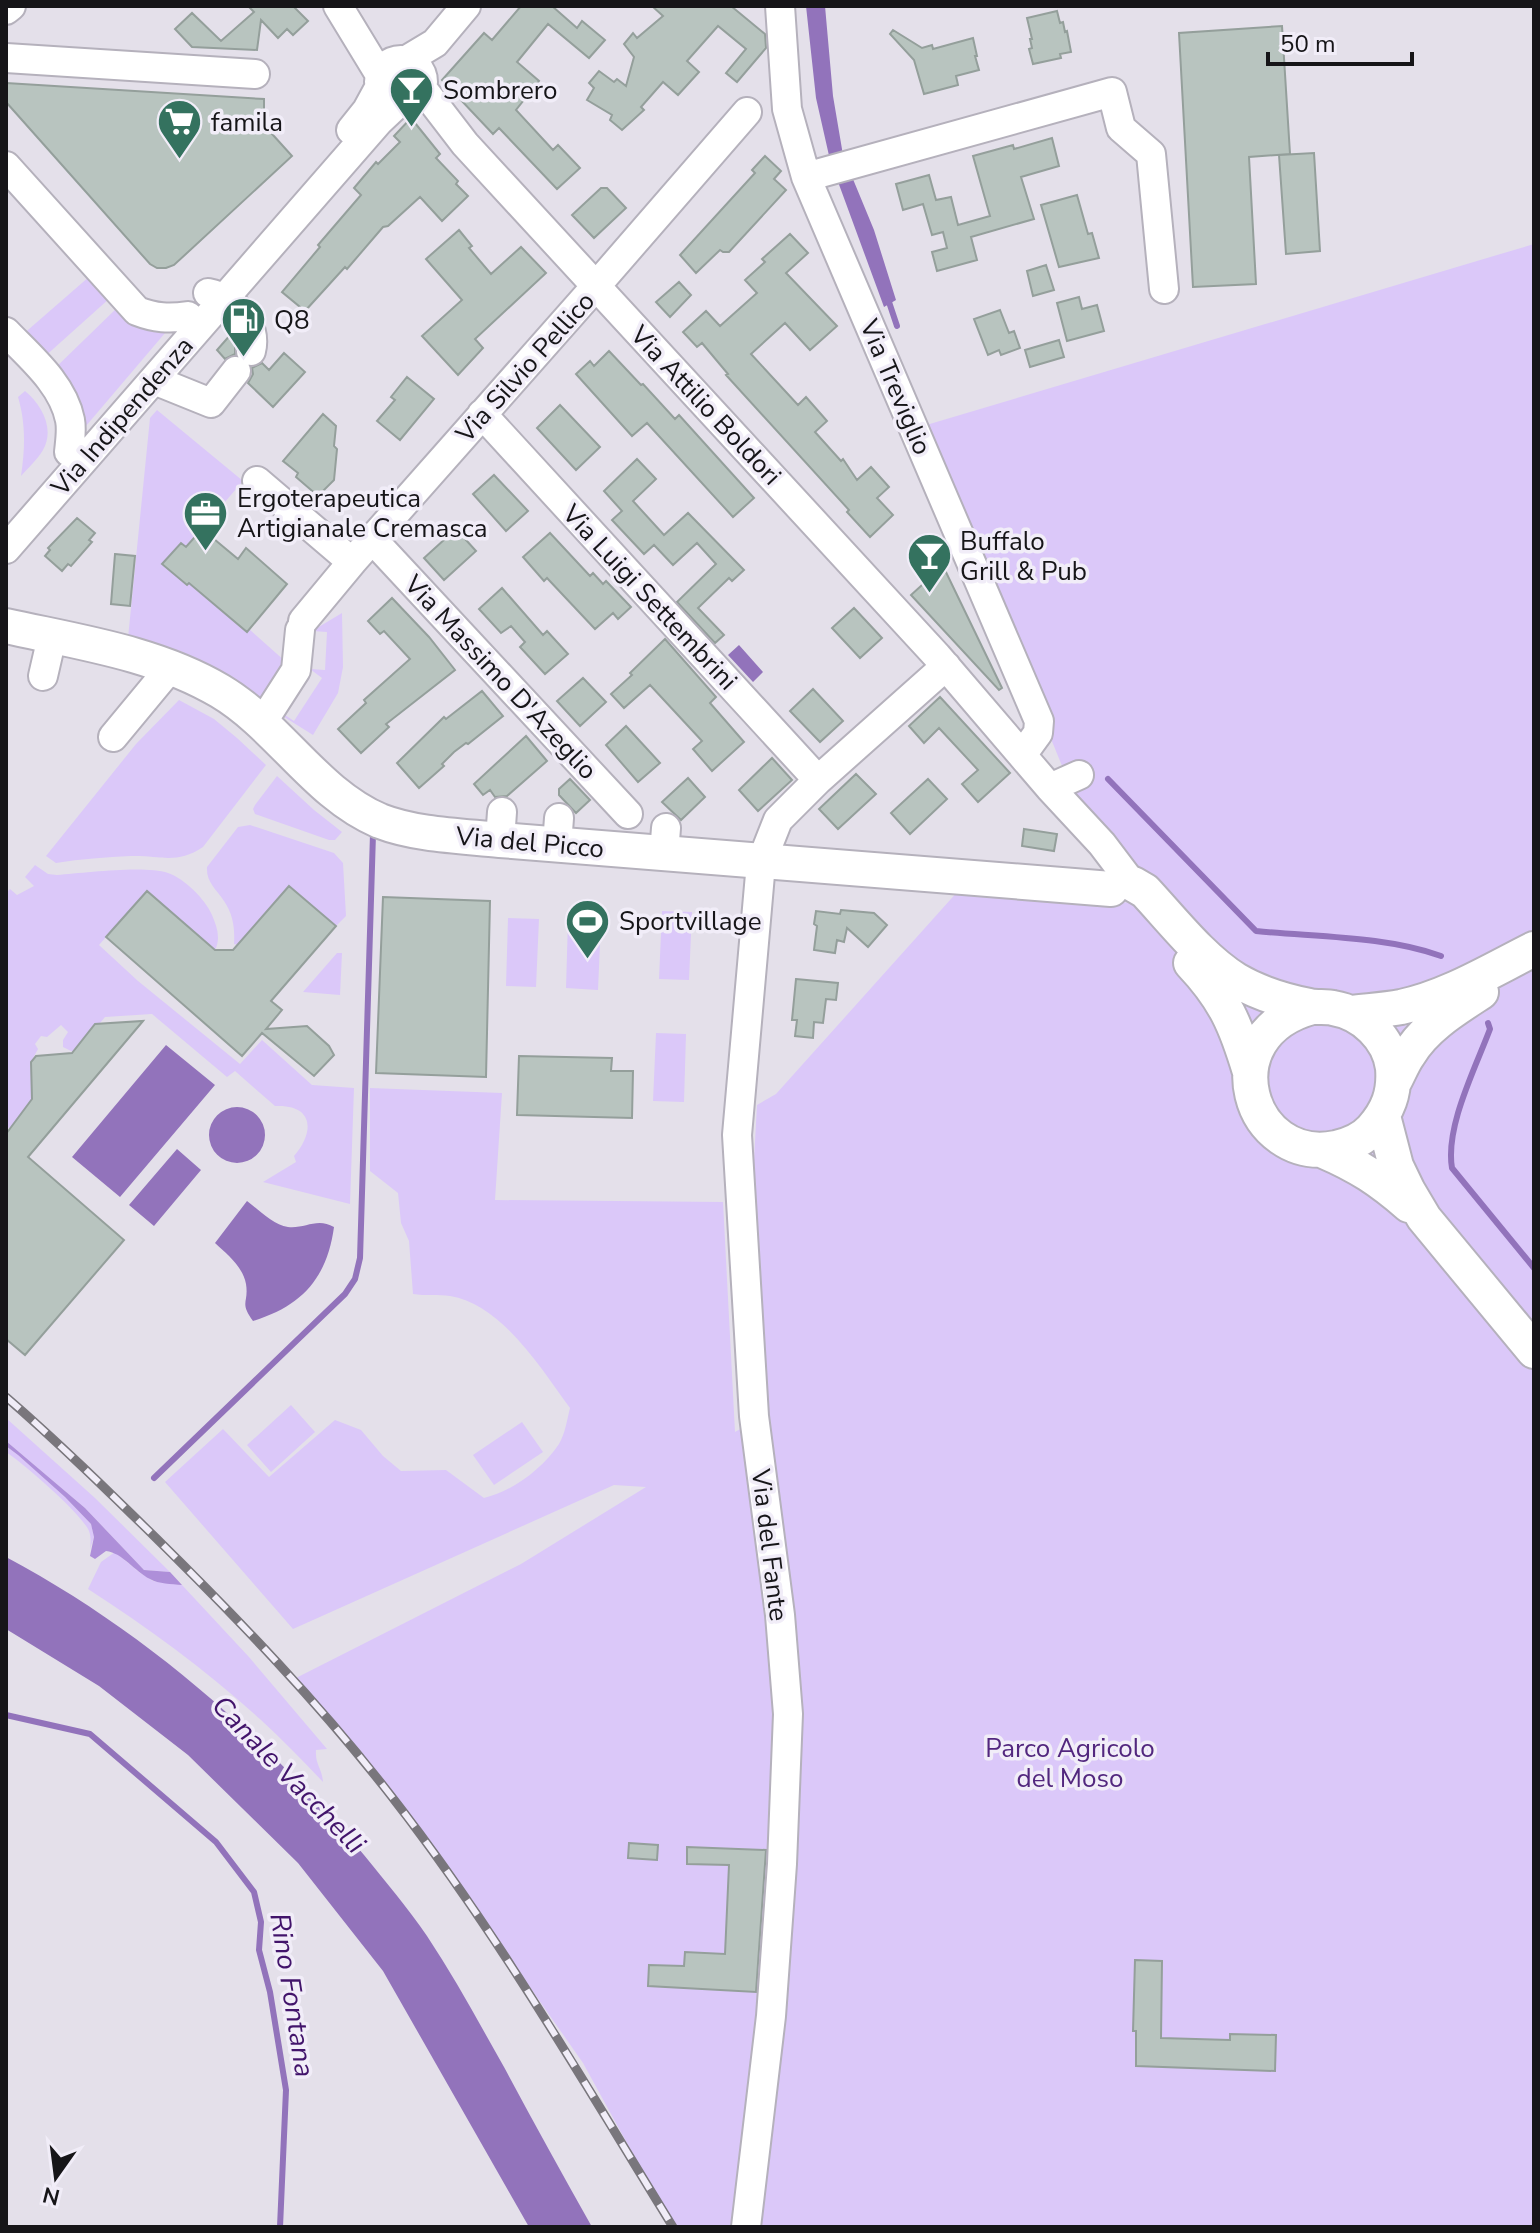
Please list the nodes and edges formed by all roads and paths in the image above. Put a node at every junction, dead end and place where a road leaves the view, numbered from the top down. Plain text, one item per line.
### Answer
1 (11, 6) edge
2 (339, 6) edge
3 (466, 6) edge
4 (779, 7) edge
5 (6, 10) edge
6 (6, 58) edge
7 (255, 74) dead end
8 (402, 82) junction
9 (747, 112) dead end
10 (6, 166) edge
11 (806, 177) junction
12 (596, 286) junction
13 (1164, 289) dead end
14 (219, 290) junction
15 (188, 316) junction
16 (6, 332) edge
17 (154, 380) junction
18 (482, 414) junction
19 (69, 452) junction
20 (257, 481) dead end
21 (6, 525) edge
22 (373, 540) junction
23 (6, 549) edge
24 (352, 562) junction
25 (6, 626) edge
26 (52, 637) junction
27 (946, 666) junction
28 (171, 667) junction
29 (43, 676) dead end
30 (262, 723) junction
31 (113, 737) dead end
32 (1022, 755) junction
33 (1079, 775) dead end
34 (818, 780) junction
35 (1050, 788) junction
36 (628, 814) dead end
37 (763, 858) junction
38 (1122, 887) junction
39 (1534, 952) edge
40 (1312, 1007) junction
41 (1351, 1013) junction
42 (1250, 1072) junction
43 (1394, 1082) junction
44 (1383, 1116) junction
45 (1324, 1151) junction
46 (1424, 1218) junction
47 (1534, 1351) edge
48 (746, 2227) edge

1 - 5 street
2 - 8 street, Via Attilio Boldori
3 - 8 street, Via Indipendenza
4 - 11 street, Via Treviglio
6 - 7 street
8 - 12 street, Via Attilio Boldori
8 - 14 street, Via Indipendenza
9 - 12 street, Via Silvio Pellico
10 - 15 street
11 - 13 street
11 - 32 street, Via Treviglio
12 - 18 street, Via Silvio Pellico
12 - 27 street, Via Attilio Boldori
14 - 15 street, Via Indipendenza
14 - 17 street, Via Indipendenza
14 - 17 street
15 - 19 street, Via Indipendenza
16 - 19 street
17 - 23 street, Via Indipendenza
18 - 22 street, Via Silvio Pellico
18 - 34 street, Via Luigi Settembrini
19 - 21 street, Via Indipendenza
20 - 24 street
22 - 24 street, Via Silvio Pellico
22 - 36 street, Via Massimo D'Azeglio
24 - 30 street, Via Silvio Pellico
25 - 26 main road, Via del Picco
26 - 28 main road, Via del Picco
26 - 29 street
27 - 32 street, Via Attilio Boldori
27 - 34 street
28 - 30 main road, Via del Picco
28 - 31 street
30 - 37 main road, Via del Picco
32 - 35 street, Via Attilio Boldori
33 - 35 street
34 - 37 street
35 - 38 street, Via Attilio Boldori
37 - 38 main road, Via del Picco
37 - 48 street, Via del Fante
38 - 40 main road, Via Attilio Boldori
38 - 42 main road, Via Attilio Boldori
39 - 41 main road
39 - 43 main road
40 - 41 main road
40 - 42 main road
41 - 43 main road
42 - 45 main road
43 - 44 main road
44 - 45 main road
44 - 46 main road
45 - 46 main road
46 - 47 main road

